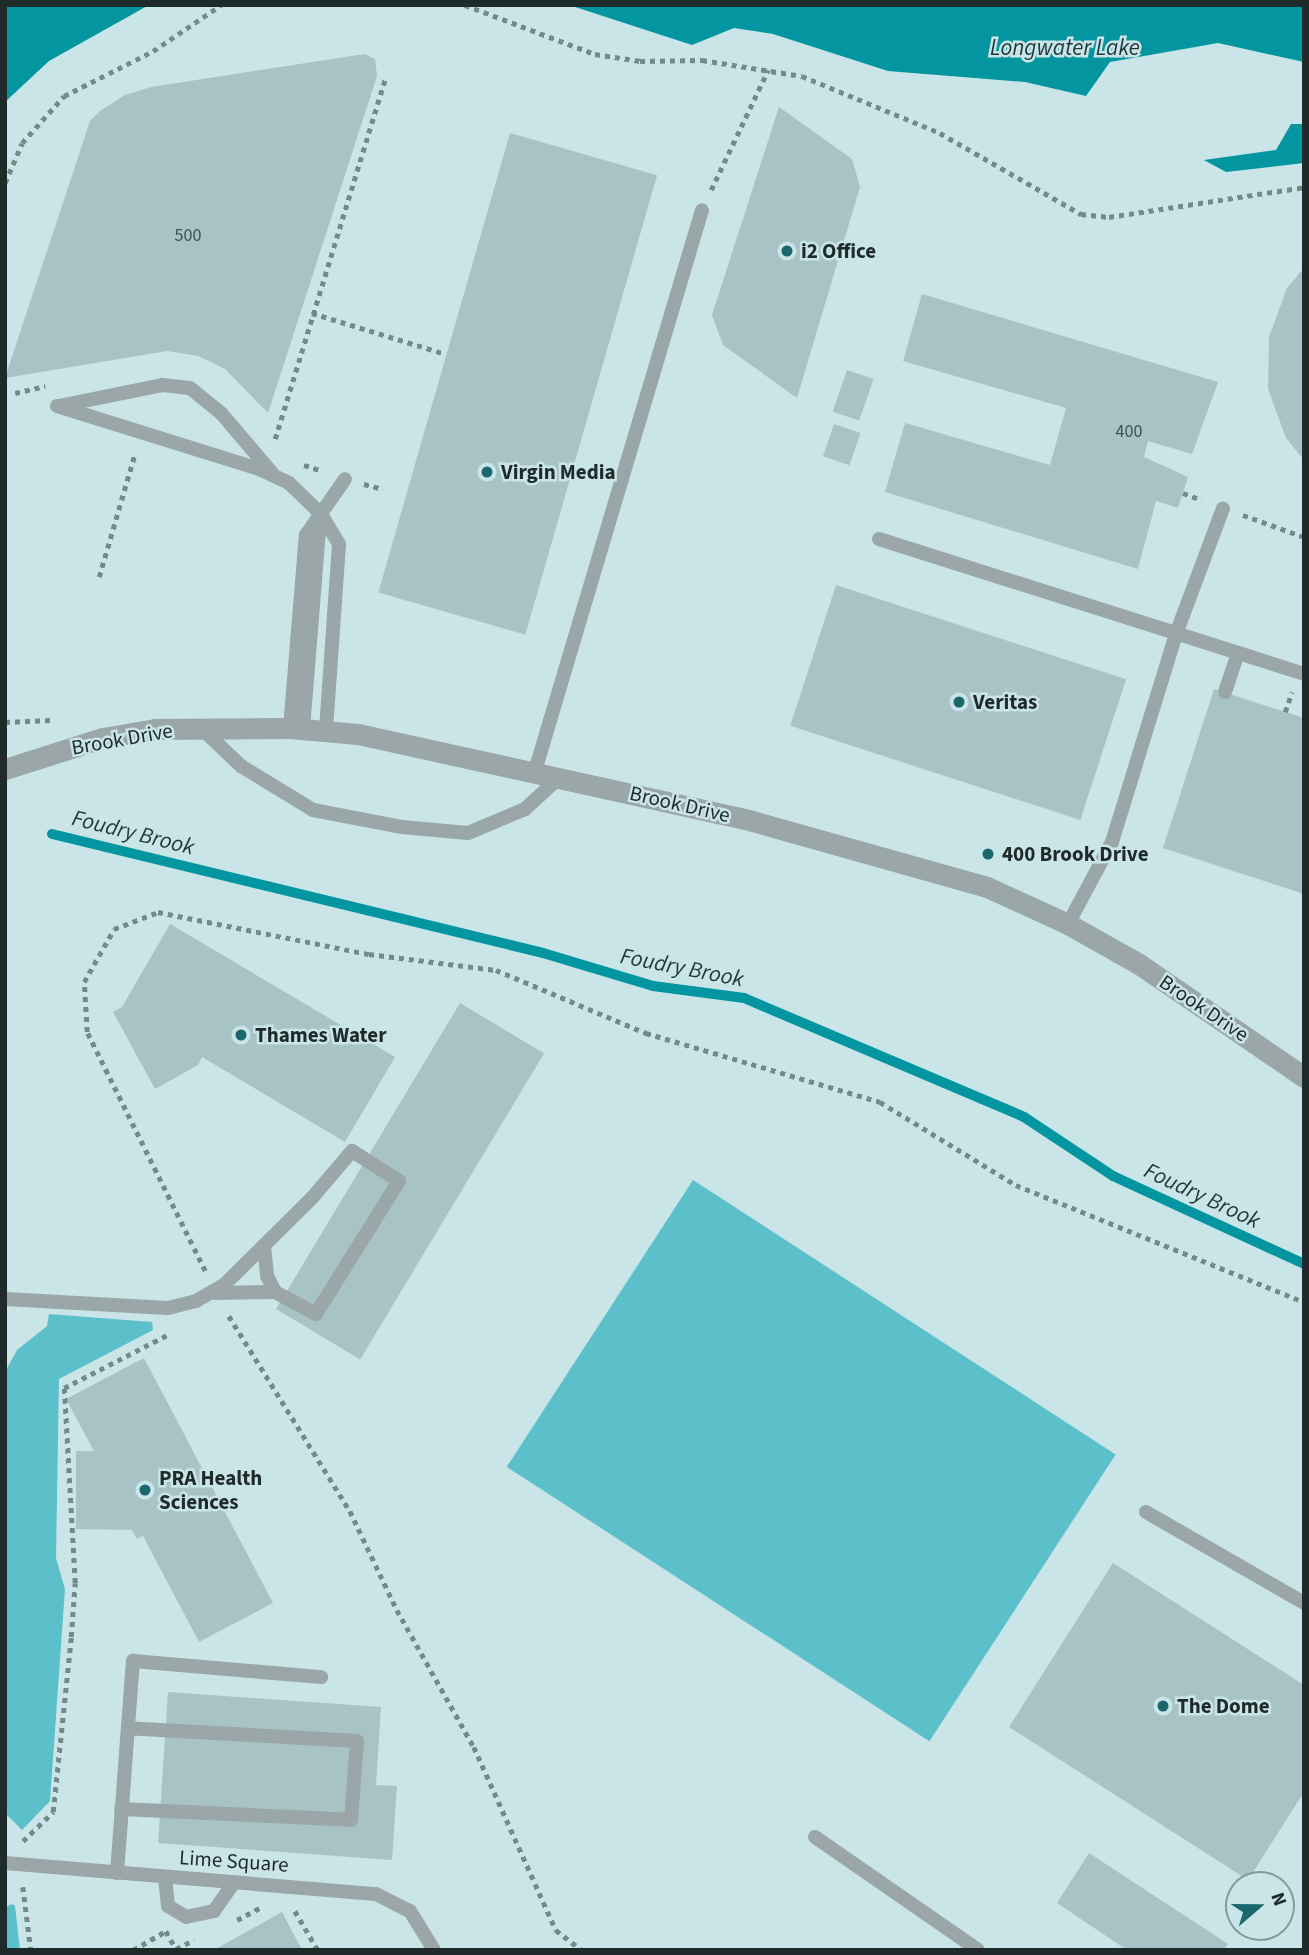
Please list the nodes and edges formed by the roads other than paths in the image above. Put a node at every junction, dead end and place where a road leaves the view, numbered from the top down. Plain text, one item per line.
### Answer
1 (702, 210) road end
2 (275, 476) junction
3 (345, 479) road end
4 (1223, 508) dead end
5 (321, 514) junction
6 (879, 539) dead end
7 (1176, 634) junction
8 (1238, 653) junction
9 (1304, 674) edge
10 (1225, 692) dead end
11 (297, 728) junction
12 (202, 729) junction
13 (326, 731) junction
14 (5, 769) edge
15 (535, 771) junction
16 (561, 776) junction
17 (1068, 924) junction
18 (1304, 1077) edge
19 (264, 1246) junction
20 (275, 1292) junction
21 (213, 1294) junction
22 (5, 1298) edge
23 (1146, 1512) dead end
24 (1304, 1603) edge
25 (321, 1677) dead end
26 (128, 1728) junction
27 (121, 1809) junction
28 (815, 1837) dead end
29 (5, 1863) edge
30 (117, 1873) junction
31 (165, 1877) junction
32 (234, 1882) junction
33 (434, 1950) edge
34 (978, 1950) edge

1 - 15 lane
2 - 2 lane
2 - 5 lane
3 - 5 lane
4 - 7 lane
5 - 11 lane
5 - 13 lane
6 - 7 lane
7 - 8 lane
7 - 17 lane
8 - 9 lane
8 - 10 lane
11 - 12 street, Brook Drive
11 - 13 street, Brook Drive
12 - 14 street, Brook Drive
12 - 16 lane
13 - 15 street, Brook Drive
15 - 16 street, Brook Drive
16 - 17 street, Brook Drive
17 - 18 street, Brook Drive
19 - 20 lane
19 - 20 lane
19 - 21 lane
20 - 21 lane
21 - 22 lane
23 - 24 lane
25 - 26 lane
26 - 27 lane
26 - 27 lane
27 - 30 lane
28 - 34 lane
29 - 30 lane, Lime Square
30 - 31 lane, Lime Square
31 - 32 lane, Lime Square
31 - 32 lane
32 - 33 lane, Lime Square

